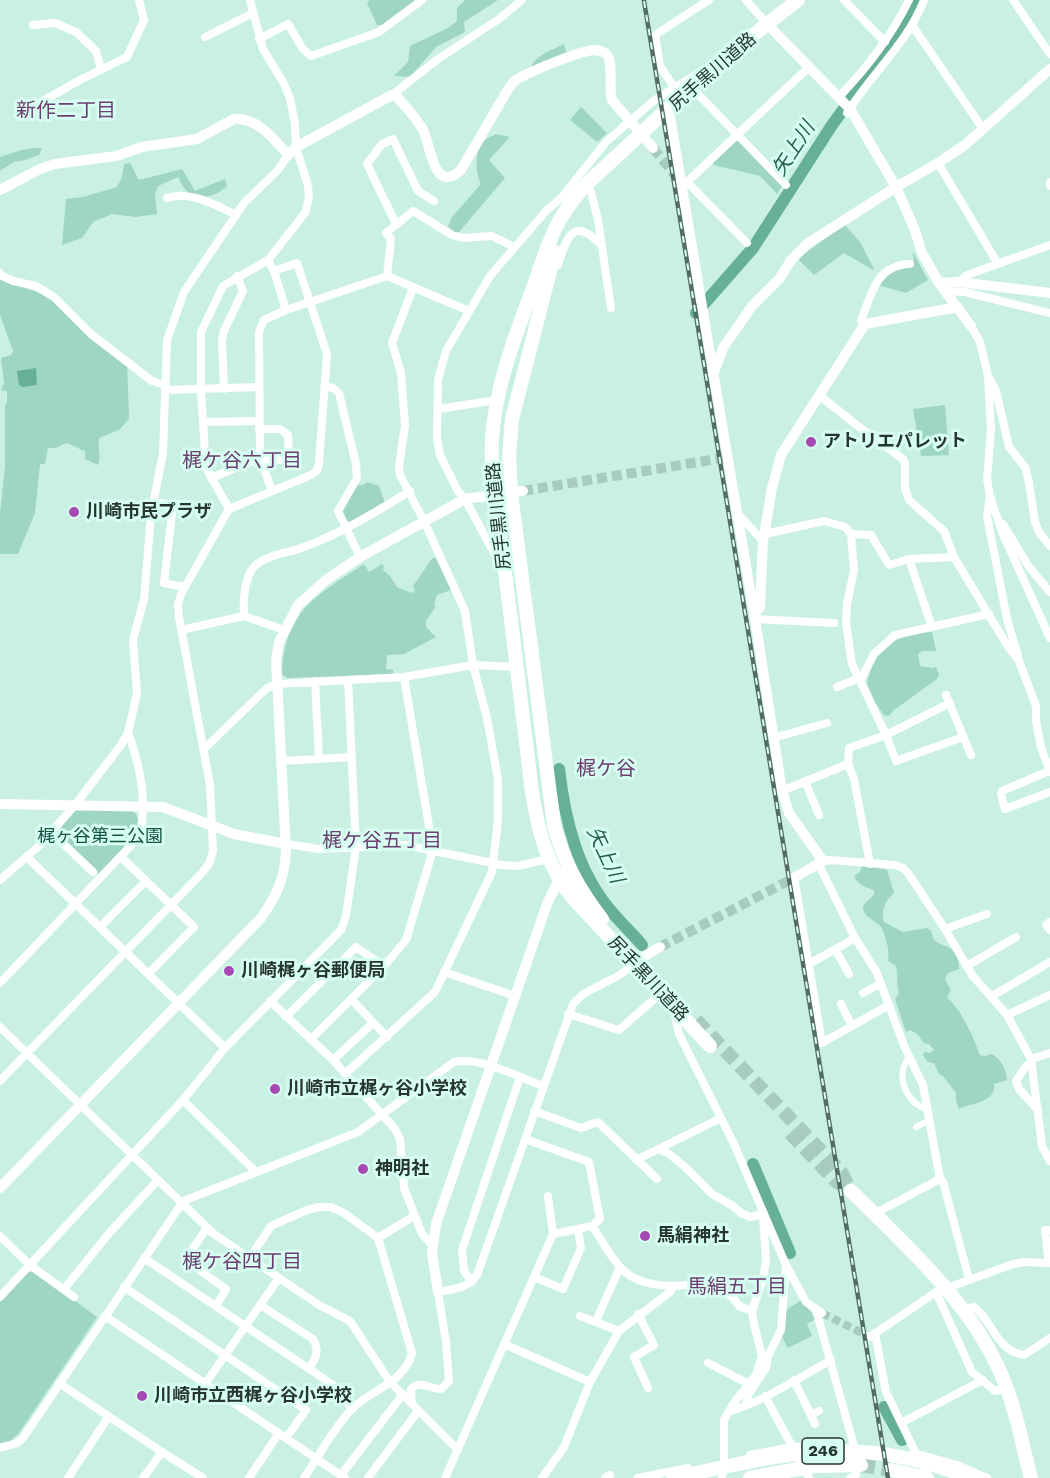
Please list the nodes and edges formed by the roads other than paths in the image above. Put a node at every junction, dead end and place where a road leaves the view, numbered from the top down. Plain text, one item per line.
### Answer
1 (139, 0) edge
2 (250, 0) edge
3 (422, 0) edge
4 (522, 0) edge
5 (709, 0) edge
6 (746, 0) edge
7 (798, 0) edge
8 (844, 0) edge
9 (909, 0) edge
10 (924, 0) edge
11 (1013, 0) edge
12 (253, 13) junction
13 (33, 25) dead end
14 (768, 25) junction
15 (912, 25) junction
16 (205, 37) dead end
17 (259, 39) junction
18 (885, 42) junction
19 (1050, 54) edge
20 (716, 64) junction
21 (808, 68) junction
22 (101, 69) junction
23 (1050, 69) edge
24 (674, 87) junction
25 (696, 92) junction
26 (392, 95) junction
27 (838, 98) junction
28 (41, 102) dead end
29 (848, 111) junction
30 (670, 117) junction
31 (629, 121) junction
32 (983, 129) junction
33 (737, 135) junction
34 (647, 141) junction
35 (292, 151) junction
36 (938, 163) junction
37 (681, 180) junction
38 (786, 185) dead end
39 (896, 187) junction
40 (0, 190) edge
41 (591, 192) junction
42 (167, 198) dead end
43 (434, 201) dead end
44 (555, 211) junction
45 (236, 215) junction
46 (396, 224) junction
47 (747, 243) dead end
48 (600, 244) junction
49 (1050, 245) edge
50 (514, 247) junction
51 (268, 260) junction
52 (910, 264) dead end
53 (998, 264) junction
54 (274, 271) junction
55 (0, 273) edge
56 (237, 276) junction
57 (387, 276) junction
58 (959, 282) junction
59 (546, 287) junction
60 (942, 287) junction
61 (413, 288) junction
62 (1050, 293) edge
63 (311, 302) junction
64 (958, 307) junction
65 (611, 308) dead end
66 (286, 310) junction
67 (469, 311) junction
68 (1050, 313) edge
69 (861, 321) dead end
70 (971, 326) joint
71 (713, 376) junction
72 (988, 376) junction
73 (325, 386) junction
74 (259, 387) junction
75 (165, 388) junction
76 (224, 388) junction
77 (201, 390) junction
78 (819, 395) junction
79 (497, 400) junction
80 (438, 409) junction
81 (203, 422) junction
82 (259, 425) junction
83 (260, 459) junction
84 (211, 478) junction
85 (272, 491) junction
86 (410, 491) junction
87 (517, 492) junction
88 (496, 495) junction
89 (990, 496) junction
90 (465, 499) junction
91 (153, 502) junction
92 (229, 509) junction
93 (736, 511) junction
94 (998, 518) junction
95 (424, 521) junction
96 (346, 528) junction
97 (852, 534) junction
98 (764, 538) junction
99 (1050, 546) edge
100 (360, 557) junction
101 (954, 557) junction
102 (909, 559) junction
103 (504, 564) junction
104 (185, 587) junction
105 (1050, 592) edge
106 (989, 614) junction
107 (244, 616) junction
108 (754, 616) junction
109 (834, 623) dead end
110 (932, 627) junction
111 (182, 630) junction
112 (284, 630) junction
113 (1050, 638) edge
114 (1019, 661) junction
115 (473, 665) junction
116 (517, 667) junction
117 (404, 677) junction
118 (860, 679) junction
119 (348, 680) junction
120 (315, 681) junction
121 (278, 684) junction
122 (837, 687) dead end
123 (827, 723) dead end
124 (128, 733) junction
125 (886, 735) junction
126 (963, 737) junction
127 (773, 738) junction
128 (205, 748) junction
129 (970, 755) dead end
130 (351, 757) junction
131 (319, 758) junction
132 (282, 761) junction
133 (848, 764) junction
134 (1050, 771) edge
135 (805, 781) junction
136 (782, 791) junction
137 (1050, 792) edge
138 (0, 804) edge
139 (75, 805) junction
140 (142, 805) junction
141 (819, 814) dead end
142 (213, 826) junction
143 (51, 832) junction
144 (286, 844) junction
145 (356, 847) junction
146 (432, 850) junction
147 (27, 857) junction
148 (121, 857) junction
149 (549, 859) junction
150 (821, 862) junction
151 (494, 864) junction
152 (870, 864) junction
153 (93, 872) dead end
154 (564, 874) junction
155 (793, 878) joint
156 (0, 880) edge
157 (146, 880) junction
158 (75, 904) junction
159 (171, 904) junction
160 (987, 914) dead end
161 (1050, 922) edge
162 (100, 927) junction
163 (945, 929) junction
164 (1050, 930) edge
165 (1016, 937) dead end
166 (855, 938) junction
167 (660, 947) tunnel mouth
168 (835, 949) junction
169 (126, 950) junction
170 (637, 962) junction
171 (1050, 962) edge
172 (809, 964) junction
173 (384, 966) junction
174 (967, 966) junction
175 (444, 972) junction
176 (149, 973) junction
177 (849, 974) dead end
178 (0, 983) edge
179 (880, 984) junction
180 (661, 993) junction
181 (863, 993) dead end
182 (1050, 994) edge
183 (515, 996) junction
184 (992, 996) junction
185 (351, 999) junction
186 (270, 1001) junction
187 (179, 1002) junction
188 (841, 1004) dead end
189 (889, 1005) junction
190 (673, 1006) junction
191 (568, 1014) junction
192 (1007, 1015) junction
193 (286, 1017) junction
194 (696, 1020) tunnel mouth
195 (373, 1023) junction
196 (852, 1026) junction
197 (1, 1029) edge
198 (387, 1037) junction
199 (310, 1040) junction
200 (710, 1046) dead end
201 (225, 1048) junction
202 (1050, 1053) edge
203 (26, 1054) junction
204 (909, 1057) junction
205 (333, 1060) junction
206 (1031, 1061) junction
207 (490, 1067) junction
208 (345, 1074) junction
209 (520, 1077) junction
210 (0, 1081) edge
211 (543, 1086) junction
212 (907, 1093) junction
213 (899, 1097) dead end
214 (183, 1100) junction
215 (81, 1105) junction
216 (928, 1110) junction
217 (1038, 1110) junction
218 (534, 1111) junction
219 (382, 1114) junction
220 (720, 1118) junction
221 (930, 1120) junction
222 (916, 1127) dead end
223 (525, 1139) junction
224 (658, 1149) junction
225 (133, 1156) junction
226 (636, 1160) junction
227 (1050, 1161) edge
228 (256, 1172) junction
229 (657, 1179) dead end
230 (940, 1179) junction
231 (159, 1180) junction
232 (0, 1188) edge
233 (851, 1191) tunnel mouth
234 (549, 1196) dead end
235 (182, 1203) junction
236 (763, 1214) junction
237 (874, 1214) junction
238 (414, 1216) junction
239 (592, 1226) junction
240 (207, 1228) junction
241 (578, 1229) junction
242 (1050, 1230) edge
243 (553, 1234) junction
244 (0, 1236) edge
245 (378, 1238) junction
246 (432, 1245) junction
247 (144, 1258) junction
248 (249, 1259) junction
249 (786, 1265) junction
250 (31, 1266) junction
251 (620, 1267) junction
252 (534, 1277) junction
253 (279, 1278) junction
254 (969, 1279) junction
255 (472, 1282) junction
256 (124, 1287) junction
257 (673, 1287) junction
258 (64, 1289) junction
259 (941, 1290) junction
260 (438, 1292) junction
261 (0, 1297) edge
262 (74, 1297) dead end
263 (260, 1305) junction
264 (216, 1306) junction
265 (964, 1309) junction
266 (753, 1311) junction
267 (638, 1314) junction
268 (105, 1316) junction
269 (580, 1316) dead end
270 (596, 1321) junction
271 (245, 1326) junction
272 (619, 1331) junction
273 (1050, 1338) edge
274 (504, 1344) junction
275 (225, 1355) junction
276 (831, 1360) junction
277 (708, 1364) dead end
278 (309, 1369) junction
279 (794, 1380) junction
280 (982, 1380) junction
281 (390, 1382) junction
282 (590, 1382) junction
283 (59, 1383) junction
284 (205, 1384) junction
285 (749, 1384) junction
286 (648, 1388) dead end
287 (1007, 1388) junction
288 (403, 1394) junction
289 (765, 1396) junction
290 (746, 1405) junction
291 (415, 1408) junction
292 (352, 1409) junction
293 (729, 1411) junction
294 (109, 1416) junction
295 (815, 1417) dead end
296 (901, 1423) junction
297 (283, 1436) junction
298 (792, 1447) junction
299 (0, 1448) edge
300 (887, 1448) dead end
301 (458, 1450) junction
302 (162, 1452) junction
303 (916, 1454) junction
304 (317, 1459) junction
305 (724, 1461) junction
306 (859, 1465) joint
307 (891, 1470) tunnel mouth
308 (806, 1473) edge
309 (343, 1477) edge
310 (1029, 1477) edge
311 (68, 1478) edge
312 (143, 1478) edge
313 (203, 1478) edge
314 (249, 1478) edge
315 (304, 1478) edge
316 (368, 1478) edge
317 (445, 1478) edge
318 (542, 1478) edge
319 (638, 1478) edge
320 (674, 1478) edge
321 (716, 1478) edge
322 (722, 1478) edge
323 (750, 1478) edge
324 (850, 1478) edge
325 (928, 1478) edge
326 (946, 1478) edge
327 (970, 1478) edge
328 (987, 1478) edge

1 - 22 street
2 - 12 street
3 - 17 street
4 - 26 street
5 - 24 street
6 - 14 street
7 - 14 main road, 尻手黒川道路
8 - 18 street
9 - 18 street
10 - 15 street
11 - 19 street
12 - 16 street
12 - 17 street
13 - 22 street
14 - 20 main road, 尻手黒川道路
14 - 21 street
14 - 25 main road, 尻手黒川道路
15 - 29 street
15 - 32 street
17 - 35 street
18 - 27 street
20 - 24 street
20 - 34 main road, 尻手黒川道路
21 - 27 street
21 - 33 street
22 - 28 street
23 - 32 street
24 - 31 street
25 - 30 main road, 尻手黒川道路
25 - 33 street
26 - 31 street
26 - 35 street
27 - 29 street
29 - 39 street
30 - 34 main road, 尻手黒川道路
30 - 37 street
31 - 34 street
31 - 44 street
32 - 36 street
33 - 37 street
33 - 38 street
34 - 41 main road, 尻手黒川道路
34 - 44 main road, 尻手黒川道路
35 - 40 street
35 - 45 street
35 - 51 street
36 - 39 street
36 - 53 street
37 - 47 street
37 - 71 street
39 - 60 street
39 - 71 street
41 - 48 street
41 - 59 main road, 尻手黒川道路
42 - 45 street
43 - 46 street
44 - 50 street
44 - 79 main road, 尻手黒川道路
45 - 75 street
46 - 50 street
46 - 57 street
48 - 59 street
48 - 65 street
49 - 53 street
50 - 67 street
51 - 54 street
51 - 56 street
52 - 69 street
53 - 58 street
54 - 63 street
54 - 66 street
55 - 75 street
56 - 76 street
56 - 77 street
57 - 61 street
57 - 63 street
58 - 60 street
58 - 62 street
59 - 87 main road, 尻手黒川道路
60 - 64 street
60 - 68 street
61 - 67 street
61 - 86 street
63 - 66 street
63 - 73 street
64 - 70 street
64 - 78 street
66 - 74 street
67 - 80 street
70 - 72 street
71 - 93 street
72 - 89 street
72 - 99 street
73 - 85 street
73 - 96 street
74 - 76 street
74 - 82 street
75 - 77 street
75 - 91 street
76 - 77 street
77 - 81 street
78 - 98 street
78 - 101 street
79 - 80 street
79 - 88 main road, 尻手黒川道路
80 - 90 street
81 - 82 street
81 - 84 street
82 - 83 street
82 - 83 street
83 - 84 street
83 - 85 street
84 - 92 street
85 - 92 street
86 - 95 street
86 - 96 street
87 - 88 street
87 - 154 main road, 尻手黒川道路
88 - 90 street
88 - 103 main road, 尻手黒川道路
89 - 94 street
89 - 114 street
90 - 95 street
90 - 103 street
91 - 104 street
91 - 124 street
92 - 104 street
93 - 98 street
93 - 108 street
94 - 105 street
94 - 113 street
95 - 100 street
95 - 115 street
96 - 100 street
96 - 107 street
97 - 98 street
97 - 102 street
97 - 118 street
98 - 108 street
100 - 112 street
101 - 102 street
101 - 106 street
102 - 110 street
103 - 116 main road, 尻手黒川道路
104 - 111 street
106 - 110 street
106 - 114 street
107 - 111 street
107 - 112 street
108 - 109 street
108 - 127 street
110 - 118 street
111 - 128 street
112 - 121 street
114 - 134 street
115 - 116 street
115 - 117 street
115 - 151 street
116 - 149 main road, 尻手黒川道路
117 - 119 street
117 - 146 street
118 - 122 street
118 - 125 street
119 - 120 street
119 - 130 street
120 - 121 street
120 - 131 street
121 - 128 street
121 - 132 street
123 - 127 street
124 - 139 street
124 - 140 street
125 - 126 street
125 - 126 street
125 - 133 street
126 - 129 street
127 - 136 street
128 - 142 street
130 - 131 street
130 - 145 street
131 - 132 street
132 - 144 street
133 - 135 street
133 - 152 street
134 - 137 street
135 - 136 street
135 - 141 street
136 - 150 street
138 - 139 street
139 - 140 street
139 - 143 street
140 - 142 street
140 - 148 street
142 - 144 street
142 - 159 street
143 - 147 street
143 - 153 street
144 - 145 street
144 - 187 street
145 - 146 street
145 - 186 street
146 - 151 street
146 - 173 street
147 - 156 street
147 - 158 street
148 - 157 street
148 - 158 street
149 - 151 street
149 - 154 main road, 尻手黒川道路
150 - 152 street
150 - 155 street
150 - 166 street
151 - 175 street
152 - 163 street
154 - 170 main road, 尻手黒川道路
154 - 183 street
155 - 172 street
157 - 159 street
157 - 162 street
158 - 162 street
158 - 178 street
159 - 169 street
159 - 176 street
160 - 163 street
161 - 164 street
162 - 169 street
163 - 174 street
165 - 174 street
166 - 168 street
166 - 179 street
167 - 170 street
168 - 172 street
168 - 177 street
169 - 176 street
169 - 203 street
170 - 180 main road, 尻手黒川道路
170 - 191 street
170 - 194 main road, 尻手黒川道路
171 - 184 street
172 - 196 street
173 - 185 street
173 - 193 street
174 - 184 street
175 - 183 street
175 - 198 street
176 - 187 street
179 - 181 street
179 - 189 street
180 - 190 main road, 尻手黒川道路
180 - 191 street
182 - 192 street
183 - 207 street
184 - 192 street
185 - 195 street
185 - 199 street
186 - 193 street
186 - 201 street
187 - 201 street
187 - 215 street
188 - 196 street
189 - 196 street
189 - 204 street
190 - 200 main road, 尻手黒川道路
190 - 220 street
191 - 211 street
192 - 206 street
193 - 199 street
195 - 198 street
195 - 205 street
197 - 203 street
198 - 208 street
199 - 205 street
201 - 214 street
202 - 206 street
203 - 210 street
203 - 215 street
204 - 212 street
204 - 216 street
205 - 208 street
206 - 217 street
206 - 217 street
207 - 209 street
207 - 219 street
207 - 246 street
208 - 219 street
209 - 211 street
209 - 255 street
211 - 218 street
212 - 213 street
212 - 216 street
214 - 225 street
214 - 228 street
215 - 225 street
215 - 232 street
216 - 221 street
217 - 227 street
218 - 223 street
218 - 226 street
219 - 228 street
219 - 238 street
220 - 224 street
220 - 236 street
221 - 222 street
221 - 230 street
223 - 239 street
223 - 255 street
224 - 226 street
224 - 236 street
225 - 231 street
225 - 250 street
226 - 229 street
228 - 235 street
230 - 237 street
230 - 254 street
231 - 235 street
231 - 258 street
233 - 237 main road
234 - 243 street
235 - 240 street
235 - 247 street
236 - 249 street
236 - 266 street
237 - 259 main road
238 - 245 street
238 - 246 street
239 - 241 street
239 - 251 street
240 - 248 street
240 - 264 street
241 - 243 street
241 - 252 street
242 - 254 street
243 - 252 street
244 - 250 street
245 - 248 street
245 - 281 street
246 - 260 street
247 - 256 street
247 - 264 street
248 - 253 street
249 - 276 street
249 - 290 street
250 - 258 street
250 - 261 street
251 - 257 street
251 - 270 street
252 - 274 street
253 - 263 street
253 - 281 street
254 - 259 street
255 - 260 street
256 - 268 street
256 - 275 street
257 - 266 street
257 - 267 street
258 - 262 street
259 - 265 main road
259 - 280 street
259 - 296 street
260 - 291 street
263 - 271 street
263 - 278 street
264 - 271 street
265 - 273 street
265 - 287 main road
266 - 285 street
267 - 272 street
267 - 286 street
268 - 283 street
268 - 284 street
269 - 270 street
270 - 272 street
271 - 275 street
271 - 278 street
272 - 282 street
274 - 282 street
274 - 301 street
275 - 284 street
275 - 297 street
276 - 279 street
276 - 298 street
277 - 285 street
278 - 292 street
279 - 289 street
279 - 295 street
280 - 287 street
280 - 296 street
281 - 288 street
281 - 292 street
282 - 318 street
283 - 294 street
283 - 299 street
284 - 297 street
285 - 293 street
287 - 310 main road
288 - 291 street
288 - 309 street
289 - 290 street
289 - 298 street
290 - 293 street
291 - 301 street
291 - 316 street
292 - 304 street
293 - 305 street
294 - 302 street
294 - 311 street
296 - 303 street
297 - 304 street
297 - 314 street
298 - 305 street
298 - 308 street
300 - 303 street
301 - 317 street
302 - 312 street
302 - 313 street
303 - 325 street
303 - 328 street
304 - 309 street
304 - 315 street
305 - 319 street
305 - 322 street
306 - 308 main road
306 - 324 street
307 - 325 main road
308 - 323 main road
320 - 327 main road, 246
321 - 326 main road, 246

